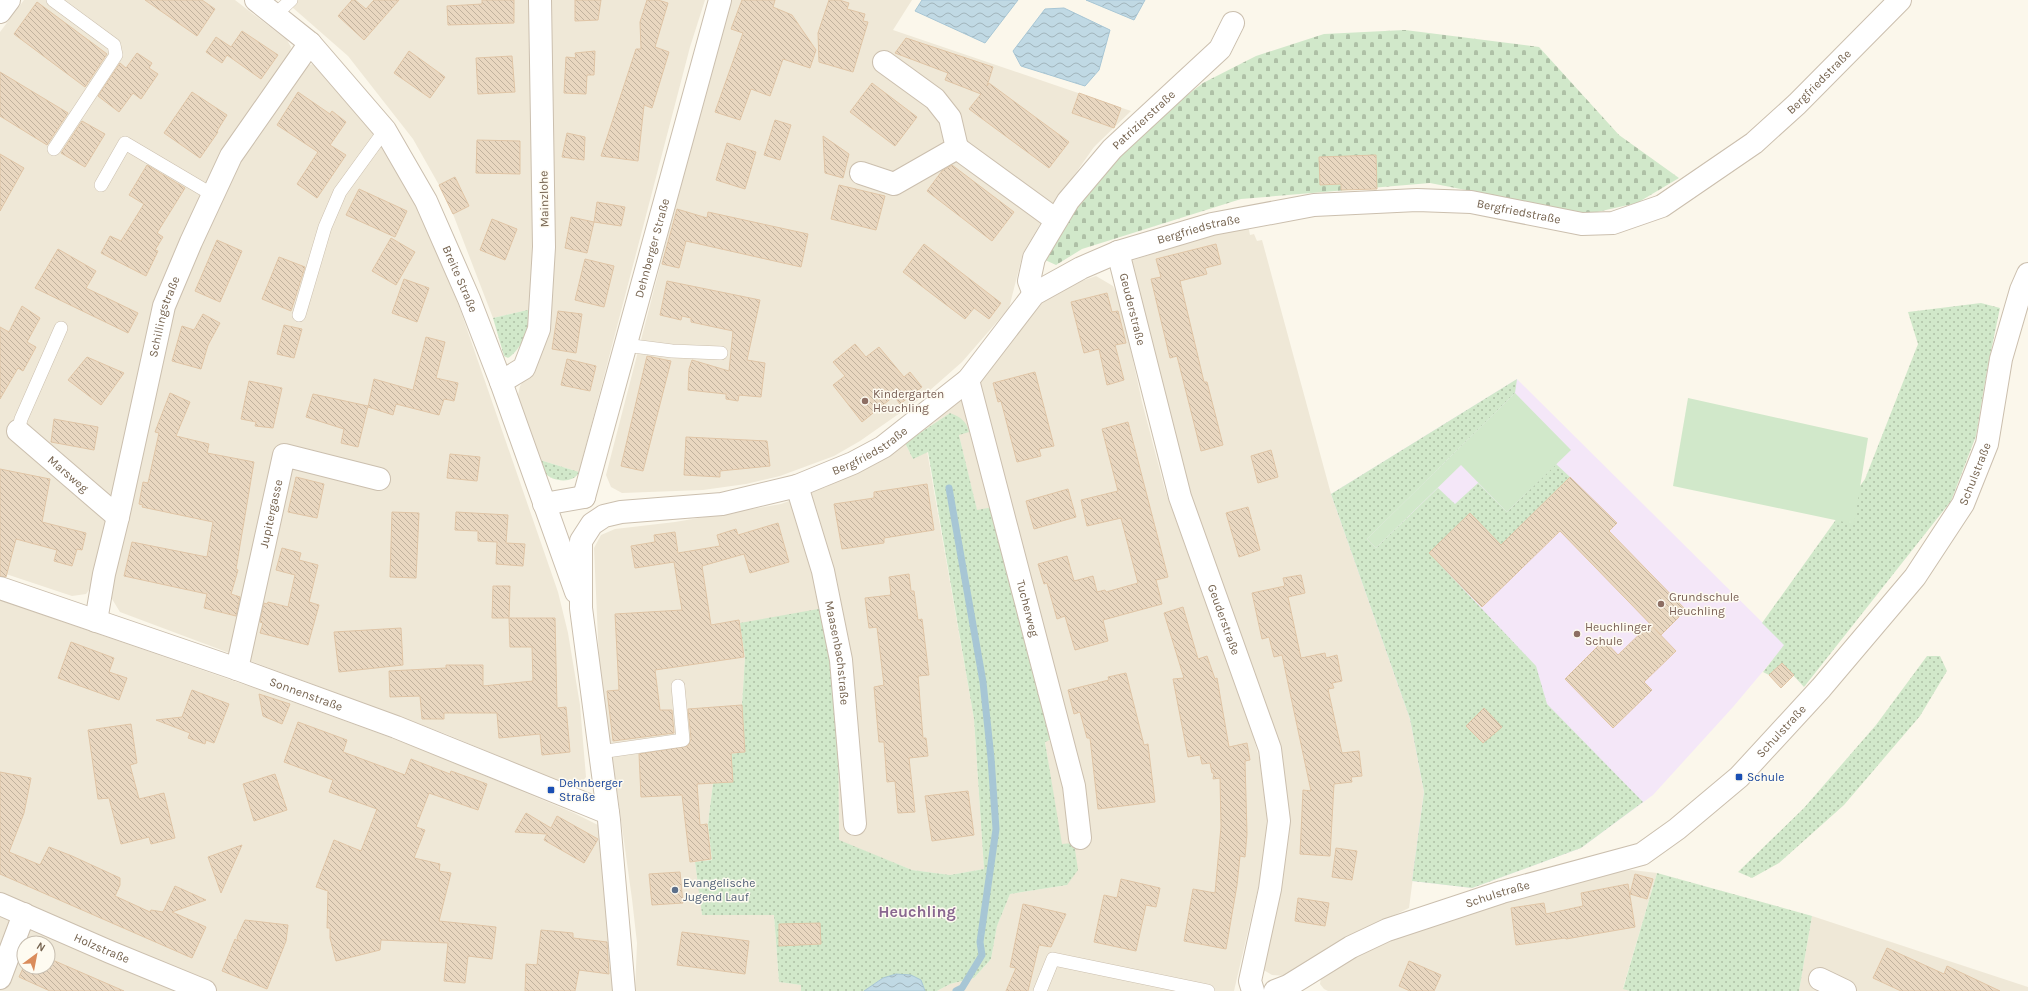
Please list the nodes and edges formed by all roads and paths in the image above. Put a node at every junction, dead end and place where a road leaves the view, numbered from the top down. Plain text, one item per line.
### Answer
1 (9, 0) edge
2 (53, 0) edge
3 (256, 0) edge
4 (291, 0) edge
5 (540, 0) edge
6 (720, 0) edge
7 (1900, 0) edge
8 (0, 12) edge
9 (275, 15) junction
10 (1234, 23) dead end
11 (310, 43) junction
12 (884, 62) dead end
13 (385, 130) junction
14 (957, 148) junction
15 (54, 149) dead end
16 (861, 173) dead end
17 (101, 185) dead end
18 (213, 195) junction
19 (1056, 220) junction
20 (1118, 252) junction
21 (2028, 274) edge
22 (1034, 294) junction
23 (299, 315) dead end
24 (62, 328) dead end
25 (626, 345) junction
26 (722, 353) dead end
27 (968, 380) junction
28 (500, 382) junction
29 (18, 431) joint
30 (379, 479) dead end
31 (797, 486) junction
32 (584, 497) junction
33 (544, 504) junction
34 (604, 516) junction
35 (118, 517) junction
36 (0, 588) edge
37 (581, 608) junction
38 (96, 621) junction
39 (237, 669) junction
40 (678, 686) dead end
41 (600, 752) junction
42 (608, 812) junction
43 (855, 824) dead end
44 (1080, 838) dead end
45 (0, 904) edge
46 (24, 914) junction
47 (0, 978) edge
48 (1820, 979) dead end
49 (1289, 989) edge
50 (205, 991) edge
51 (624, 991) edge
52 (1040, 991) edge
53 (1208, 991) edge
54 (1253, 991) edge
55 (1845, 991) edge

1 - 8 street
2 - 15 lane
3 - 9 street, Breite Straße
4 - 9 lane
5 - 28 street, Mainzlohe
6 - 25 street, Dehnberger Straße
7 - 20 street, Bergfriedstraße
9 - 11 street, Breite Straße
10 - 19 street, Patrizierstraße
11 - 13 street, Breite Straße
11 - 18 street, Schillingstraße
12 - 14 street
13 - 23 lane
13 - 28 street, Breite Straße
14 - 16 street
14 - 19 street
17 - 18 lane
18 - 35 street, Schillingstraße
19 - 22 street, Patrizierstraße
20 - 22 street, Bergfriedstraße
20 - 54 street, Geuderstraße
21 - 49 street, Schulstraße
22 - 27 street, Bergfriedstraße
24 - 29 lane
25 - 26 lane
25 - 32 street, Dehnberger Straße
27 - 31 street, Bergfriedstraße
27 - 44 street, Tucherweg
28 - 33 street, Breite Straße
29 - 35 street, Marsweg
30 - 39 street, Jupitergasse
31 - 34 street, Bergfriedstraße
31 - 43 street, Maasenbachstraße
32 - 33 street
32 - 34 street
33 - 37 street, Breite Straße
34 - 37 street, Bergfriedstraße
35 - 38 street, Schillingstraße
36 - 38 street, Sonnenstraße
37 - 41 street
38 - 39 street, Sonnenstraße
39 - 42 street, Sonnenstraße
40 - 41 lane
41 - 42 street
42 - 51 street
45 - 46 street, Holzstraße
46 - 47 street
46 - 50 street, Holzstraße
48 - 55 street
52 - 53 lane

